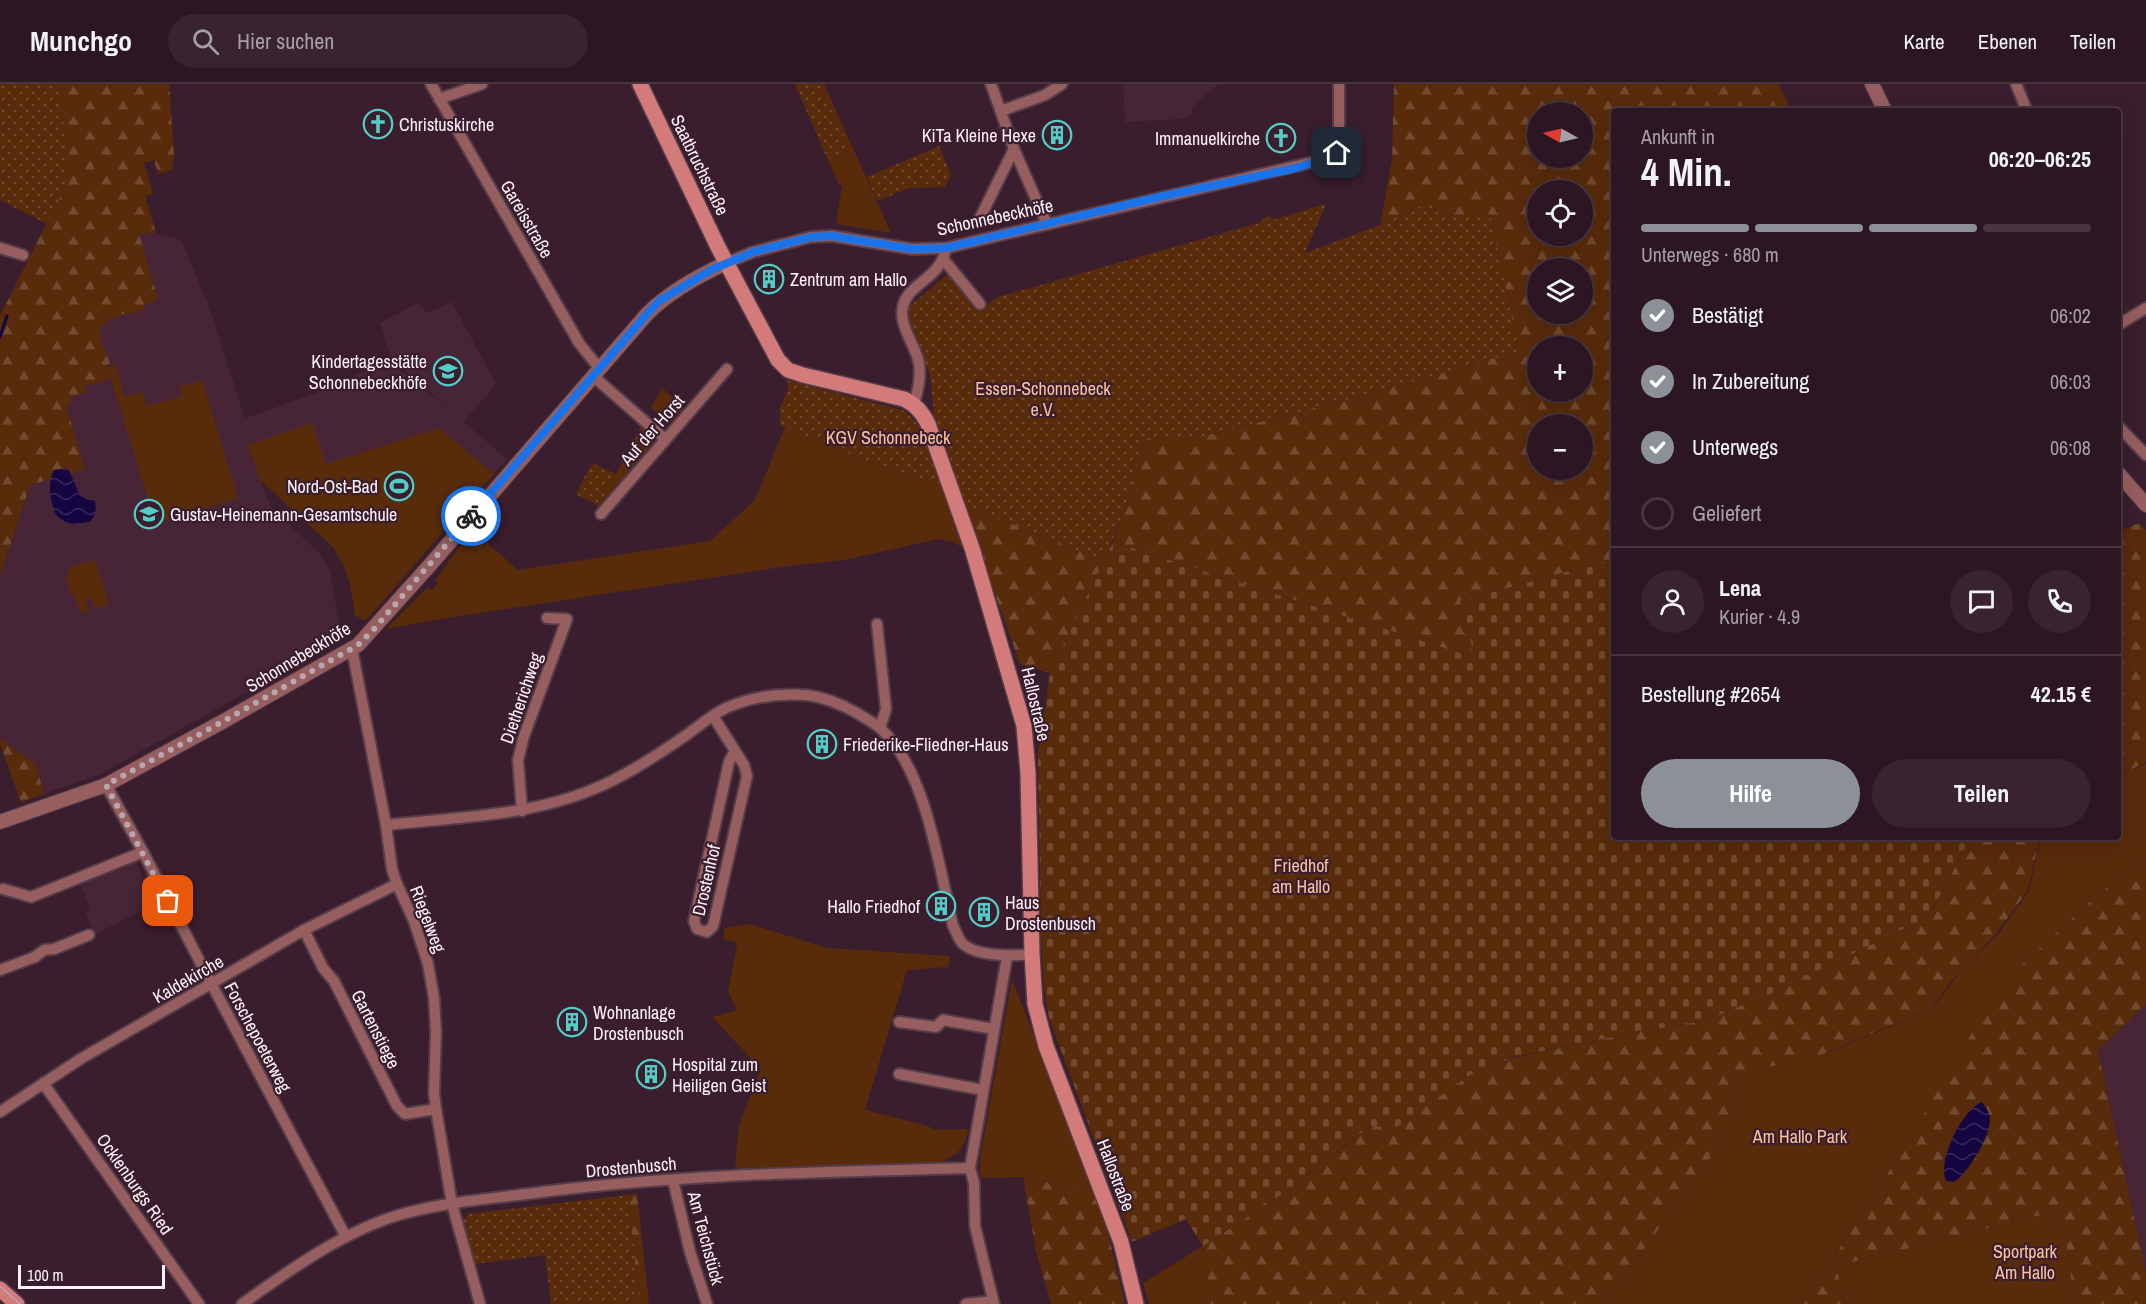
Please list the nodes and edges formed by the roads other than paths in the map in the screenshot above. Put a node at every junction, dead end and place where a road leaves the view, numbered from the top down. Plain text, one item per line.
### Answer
1 (430, 84) edge
2 (482, 84) edge
3 (640, 84) edge
4 (991, 84) edge
5 (1062, 84) edge
6 (1339, 84) edge
7 (1872, 84) edge
8 (2016, 84) edge
9 (439, 99) junction
10 (1884, 108) edge
11 (2026, 108) edge
12 (1001, 111) junction
13 (1014, 149) junction
14 (979, 220) dead end
15 (1047, 224) junction
16 (0, 248) edge
17 (945, 254) junction
18 (22, 255) dead end
19 (726, 263) junction
20 (980, 304) dead end
21 (2146, 308) edge
22 (2121, 323) edge
23 (727, 369) dead end
24 (596, 372) junction
25 (914, 404) junction
26 (2121, 429) edge
27 (665, 440) junction
28 (2146, 455) edge
29 (2121, 476) edge
30 (2146, 505) edge
31 (601, 514) dead end
32 (547, 618) dead end
33 (877, 624) dead end
34 (352, 649) junction
35 (713, 716) junction
36 (880, 728) junction
37 (735, 751) junction
38 (106, 785) junction
39 (522, 811) junction
40 (0, 822) edge
41 (386, 825) junction
42 (143, 852) junction
43 (397, 884) junction
44 (3, 889) dead end
45 (304, 930) junction
46 (89, 935) dead end
47 (1032, 954) junction
48 (1007, 957) junction
49 (0, 970) edge
50 (212, 985) junction
51 (898, 1022) dead end
52 (994, 1029) junction
53 (899, 1074) dead end
54 (43, 1083) junction
55 (983, 1090) junction
56 (436, 1110) junction
57 (0, 1112) edge
58 (970, 1168) junction
59 (673, 1180) junction
60 (452, 1204) junction
61 (346, 1237) junction
62 (0, 1289) edge
63 (994, 1302) edge
64 (17, 1304) edge
65 (199, 1304) edge
66 (242, 1304) edge
67 (480, 1304) edge
68 (707, 1304) edge
69 (966, 1304) edge
70 (1136, 1304) edge

1 - 9 street, Gareisstraße
2 - 9 street
3 - 19 main road, Saatbruchstraße
4 - 12 street
5 - 12 street
6 - 15 street, Schonnebeckhöfe
7 - 10 street
8 - 11 street
9 - 24 street, Gareisstraße
12 - 13 street
13 - 14 street
13 - 15 street
15 - 17 street, Schonnebeckhöfe
16 - 18 street
17 - 19 street, Schonnebeckhöfe
17 - 20 street
17 - 25 street
19 - 24 street, Schonnebeckhöfe
19 - 25 main road
21 - 22 street
23 - 27 street, Auf der Horst
24 - 27 street
24 - 34 street, Schonnebeckhöfe
25 - 47 main road, Hallostraße
26 - 28 street
27 - 31 street, Auf der Horst
29 - 30 street
32 - 39 street, Dietherichweg
33 - 36 street
34 - 38 street, Schonnebeckhöfe
34 - 41 street, Riegelweg
35 - 36 street
35 - 37 street, Drostenhof
35 - 39 street
36 - 48 street
37 - 37 street, Drostenhof
38 - 40 street, Schonnebeckhöfe
38 - 42 street, Forschepoeterweg
39 - 41 street
41 - 43 street, Riegelweg
42 - 44 street
42 - 50 street, Forschepoeterweg
43 - 45 street, Kaldekirche
43 - 56 street, Riegelweg
45 - 50 street, Kaldekirche
45 - 56 street, Gartenstiege
46 - 49 street
47 - 48 street
47 - 70 main road, Hallostraße
48 - 52 street
50 - 54 street, Kaldekirche
50 - 61 street, Forschepoeterweg
51 - 52 street
52 - 55 street
53 - 55 street
54 - 57 street, Kaldekirche
54 - 65 street, Ocklenburgs Ried
55 - 58 street
56 - 60 street, Riegelweg
58 - 59 street, Drostenbusch
58 - 63 street
59 - 60 street, Drostenbusch
59 - 68 street, Am Teichstück
60 - 61 street, Drostenbusch
60 - 67 street, Riegelweg
61 - 66 street, Drostenbusch
62 - 64 main road
63 - 69 street

